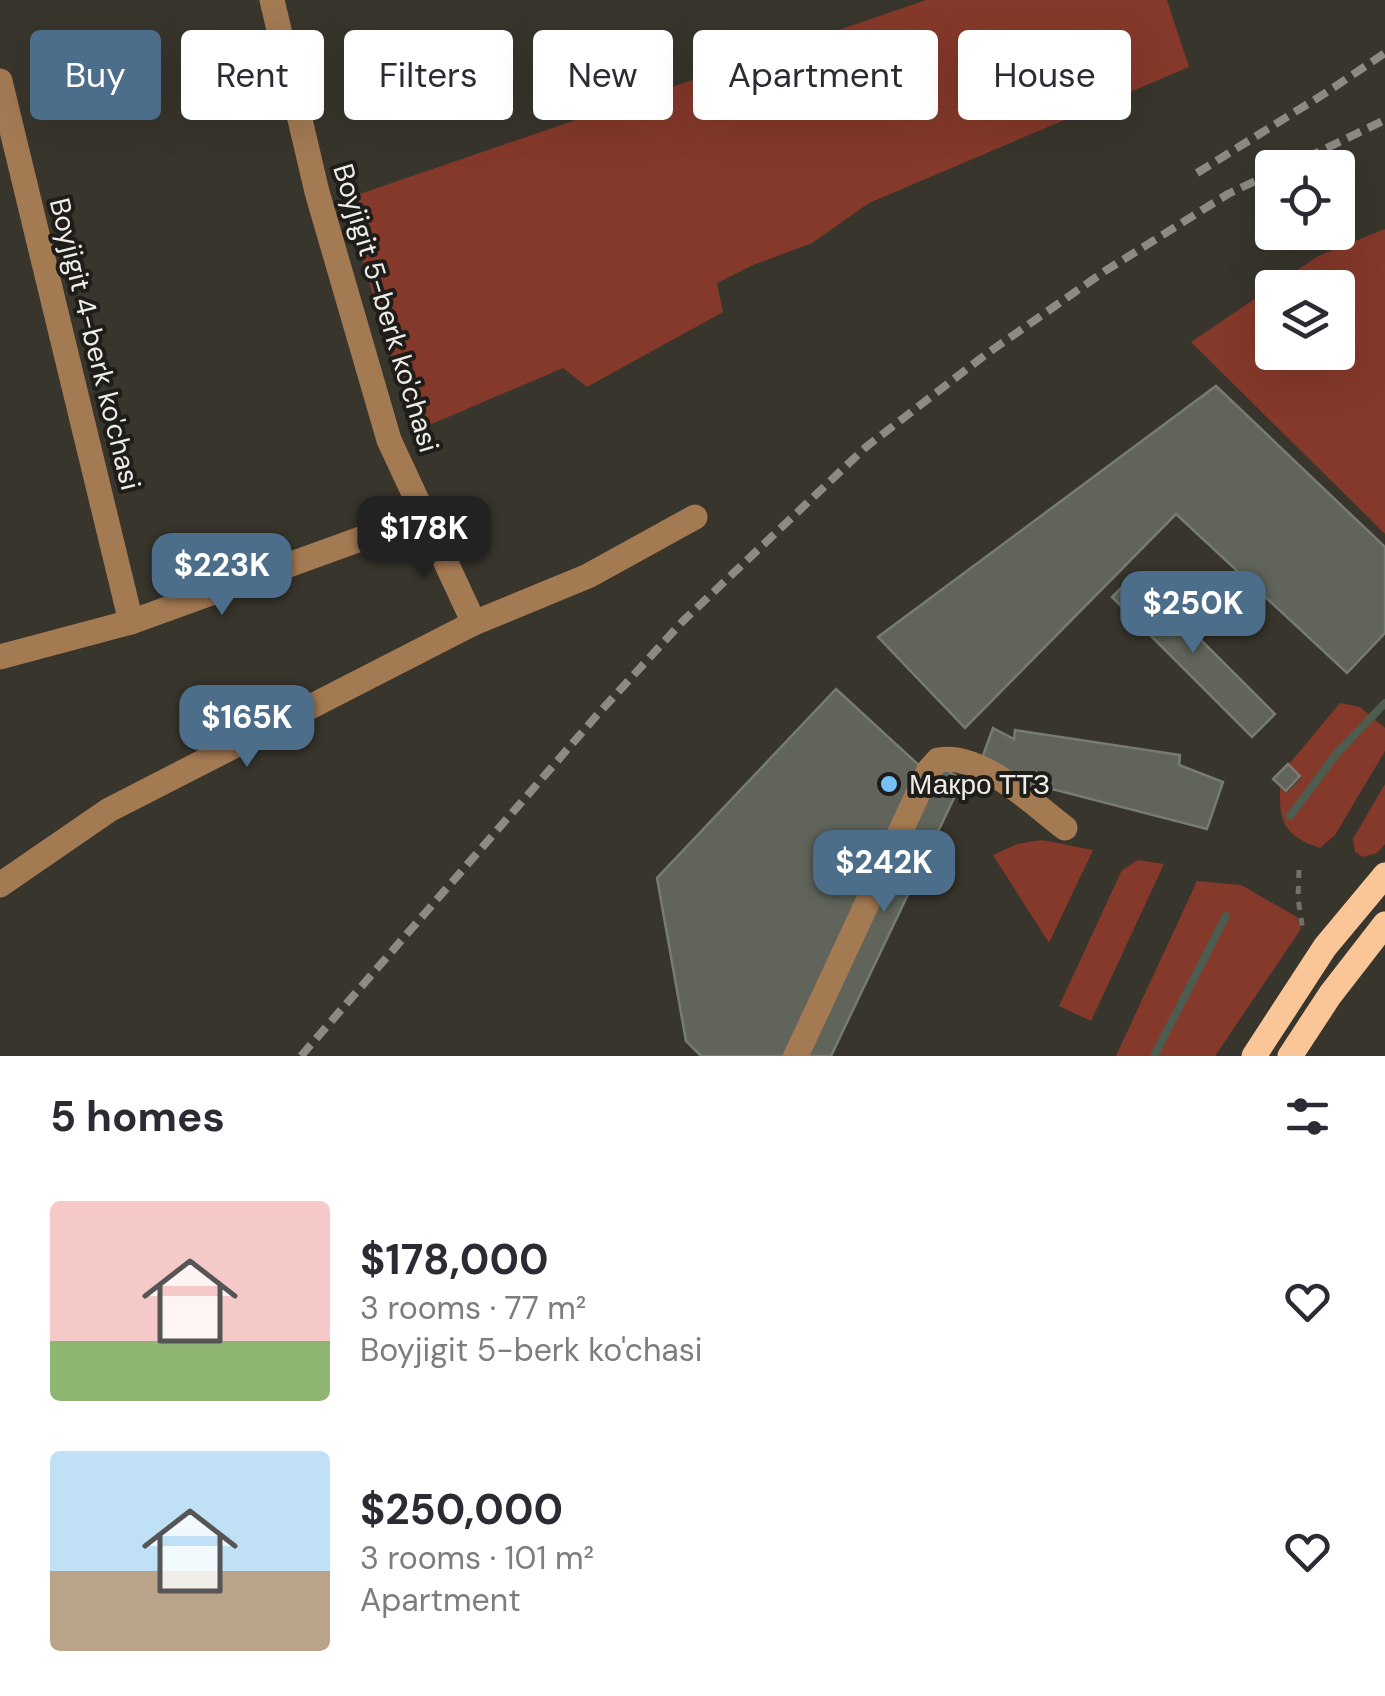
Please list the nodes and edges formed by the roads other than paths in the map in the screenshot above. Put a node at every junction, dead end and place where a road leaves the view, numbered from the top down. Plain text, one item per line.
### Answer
1 (272, 0) edge
2 (0, 81) edge
3 (424, 516) junction
4 (695, 517) dead end
5 (132, 622) junction
6 (474, 623) junction
7 (0, 657) edge
8 (1065, 828) dead end
9 (1385, 875) edge
10 (0, 885) edge
11 (1361, 901) junction
12 (1385, 924) edge
13 (796, 1056) edge
14 (1254, 1056) edge
15 (1290, 1056) edge

1 - 3 street, Boyjigit 5-berk ko'chasi
2 - 5 street, Boyjigit 4-berk ko'chasi
3 - 5 street
3 - 6 street, Boyjigit 5-berk ko'chasi
4 - 6 street
5 - 7 street
6 - 10 street
8 - 13 street
9 - 11 main road
11 - 12 main road
11 - 14 main road
12 - 15 main road

